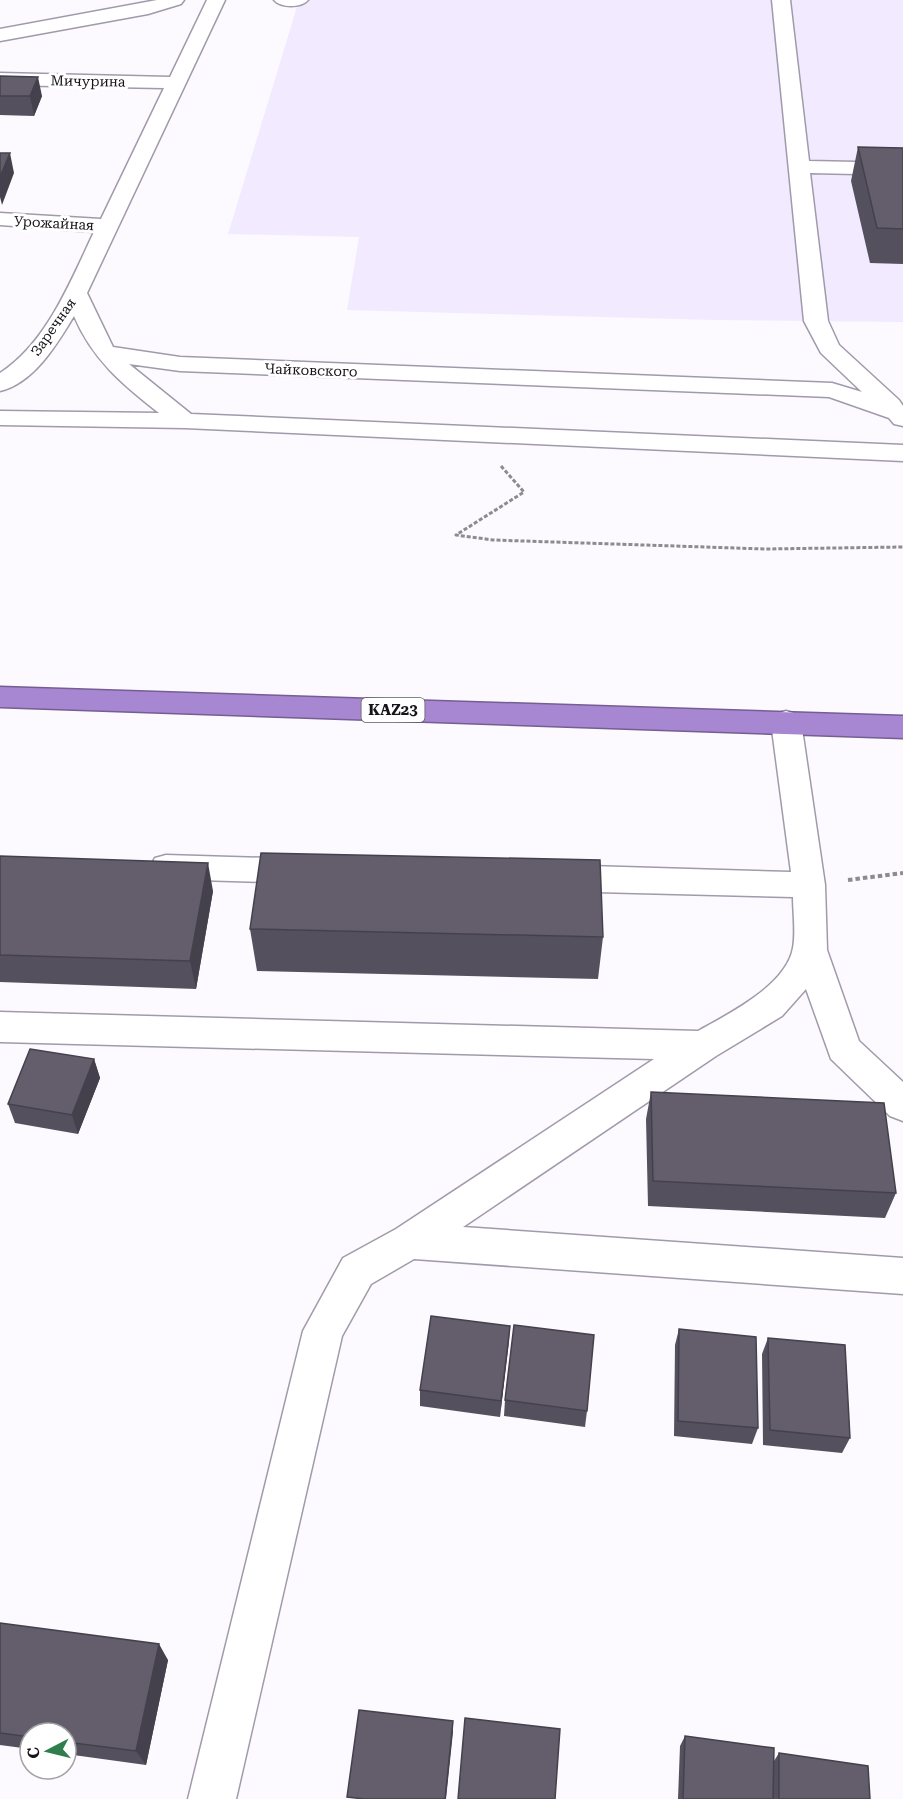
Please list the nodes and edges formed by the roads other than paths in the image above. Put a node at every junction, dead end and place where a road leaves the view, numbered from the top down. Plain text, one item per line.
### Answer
1 (175, 0) edge
2 (216, 0) edge
3 (283, 0) edge
4 (299, 0) edge
5 (781, 0) edge
6 (0, 34) edge
7 (0, 79) edge
8 (177, 83) junction
9 (800, 167) junction
10 (903, 169) edge
11 (0, 219) edge
12 (108, 226) junction
13 (76, 293) junction
14 (105, 353) junction
15 (0, 384) edge
16 (900, 416) edge
17 (0, 418) edge
18 (185, 421) junction
19 (903, 453) edge
20 (0, 697) edge
21 (786, 722) junction
22 (903, 727) edge
23 (131, 866) edge
24 (333, 872) edge
25 (523, 877) edge
26 (809, 885) junction
27 (810, 950) junction
28 (0, 1027) edge
29 (703, 1046) junction
30 (903, 1105) edge
31 (410, 1241) junction
32 (903, 1276) edge
33 (212, 1799) edge

1 - 6 street
2 - 8 street
3 - 4 street
5 - 9 street
7 - 8 street, Мичурина
8 - 12 street
9 - 10 street
9 - 16 street
11 - 12 street, Урожайная
12 - 13 street
13 - 14 street
13 - 15 street, Заречная
14 - 16 street, Чайковского
14 - 18 street
17 - 18 street
18 - 19 street
20 - 21 highway, KAZ23
21 - 22 highway, KAZ23
21 - 26 street
23 - 24 street
25 - 26 street
26 - 27 street
27 - 29 street
27 - 30 street
28 - 29 street
29 - 31 street
31 - 32 street
31 - 33 street

